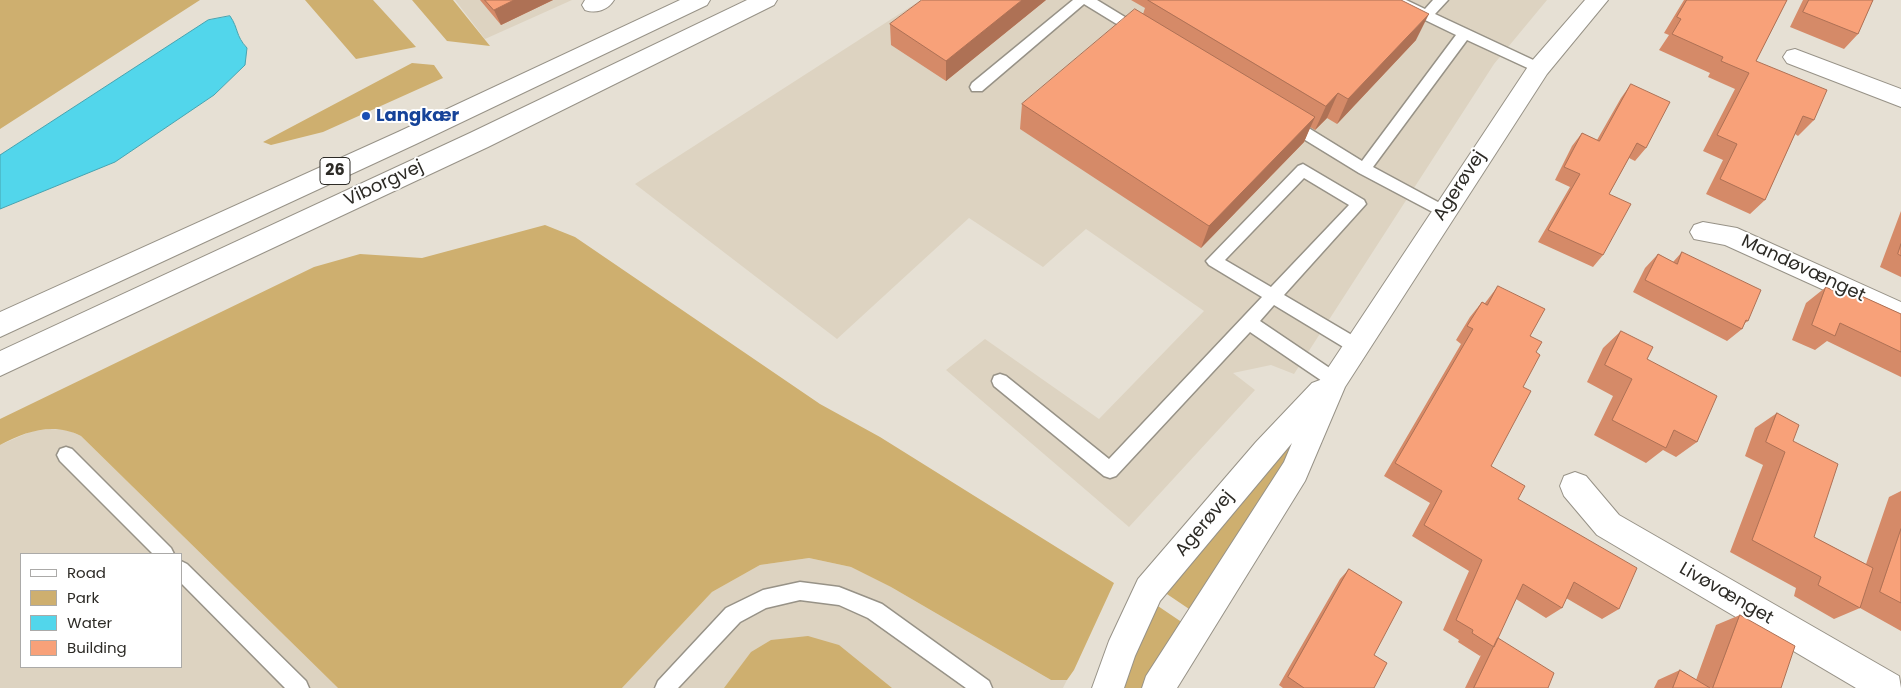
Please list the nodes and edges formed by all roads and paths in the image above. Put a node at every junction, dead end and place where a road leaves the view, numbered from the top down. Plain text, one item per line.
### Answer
1 (699, 0) edge
2 (766, 0) edge
3 (1081, 0) edge
4 (1087, 0) edge
5 (1395, 0) edge
6 (1440, 0) edge
7 (1597, 0) edge
8 (1426, 15) junction
9 (1464, 34) junction
10 (1146, 36) edge
11 (1795, 56) dead end
12 (1539, 68) junction
13 (977, 87) dead end
14 (1901, 98) edge
15 (1280, 118) edge
16 (1364, 169) junction
17 (1444, 212) junction
18 (1703, 232) dead end
19 (1272, 296) junction
20 (1901, 314) edge
21 (1248, 322) junction
22 (0, 325) edge
23 (1356, 346) junction
24 (0, 364) edge
25 (1334, 380) junction
26 (1000, 381) dead end
27 (66, 455) dead end
28 (1575, 486) dead end
29 (164, 553) edge
30 (182, 571) edge
31 (680, 681) edge
32 (299, 688) edge
33 (665, 688) edge
34 (982, 688) edge
35 (1108, 688) edge
36 (1158, 688) edge
37 (1887, 688) edge

1 - 22 street, Viborgvej / 26
2 - 24 street, Viborgvej / 26
3 - 13 lane
4 - 10 lane
5 - 8 lane
6 - 8 lane
7 - 12 street, Agerøvej
8 - 9 lane
9 - 12 lane
9 - 16 lane
11 - 14 street
12 - 17 street, Agerøvej
15 - 16 lane
16 - 17 lane
17 - 23 street, Agerøvej
18 - 20 street, Mandøvænget
19 - 19 lane
19 - 21 lane
19 - 23 lane
21 - 25 lane
21 - 26 lane
23 - 25 street, Agerøvej
25 - 35 street, Agerøvej
25 - 36 street, Agerøvej
27 - 29 lane
28 - 37 street, Livøvænget
30 - 32 lane
31 - 33 lane
31 - 34 lane

